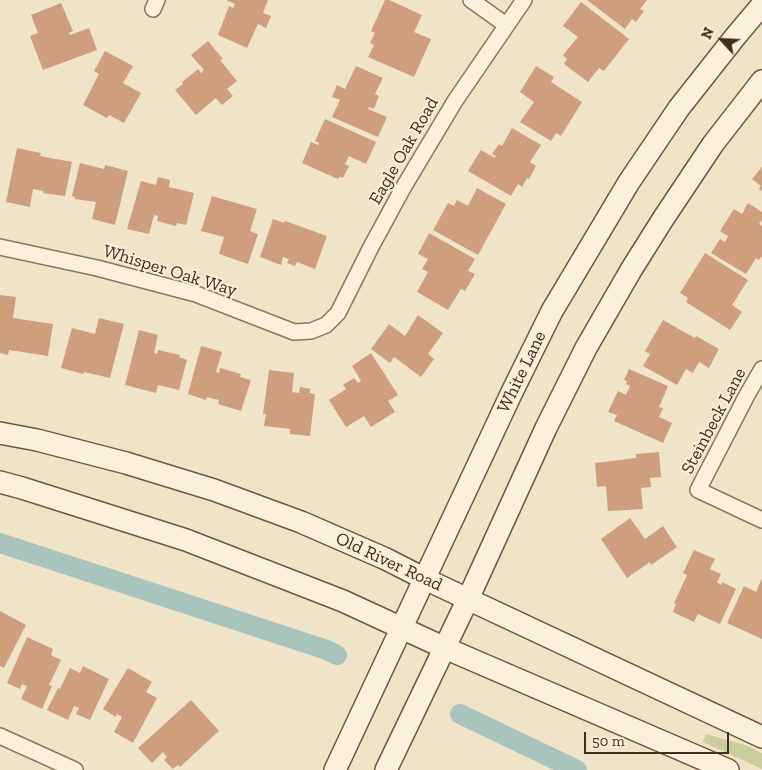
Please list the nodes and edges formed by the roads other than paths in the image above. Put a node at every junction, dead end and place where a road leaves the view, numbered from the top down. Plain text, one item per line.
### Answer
1 (472, 0) edge
2 (524, 0) edge
3 (762, 5) edge
4 (506, 25) junction
5 (762, 81) edge
6 (0, 247) edge
7 (326, 325) joint
8 (762, 369) edge
9 (0, 433) edge
10 (0, 482) edge
11 (762, 520) edge
12 (425, 579) junction
13 (468, 599) junction
14 (402, 628) junction
15 (445, 648) junction
16 (0, 736) edge
17 (762, 737) edge
18 (75, 770) edge
19 (335, 770) edge
20 (386, 770) edge
21 (728, 770) edge

1 - 4 street
2 - 4 street, Eagle Oak Road
3 - 12 main road, White Lane
4 - 7 street, Eagle Oak Road
5 - 13 main road
6 - 7 street, Whisper Oak Way
8 - 11 street, Steinbeck Lane
9 - 12 main road, Old River Road
10 - 14 main road
12 - 13 main road, Old River Road
12 - 14 main road, White Lane
13 - 15 main road
13 - 17 main road, Old River Road
14 - 15 main road
14 - 19 main road, White Lane
15 - 20 main road
15 - 21 main road
16 - 18 street

